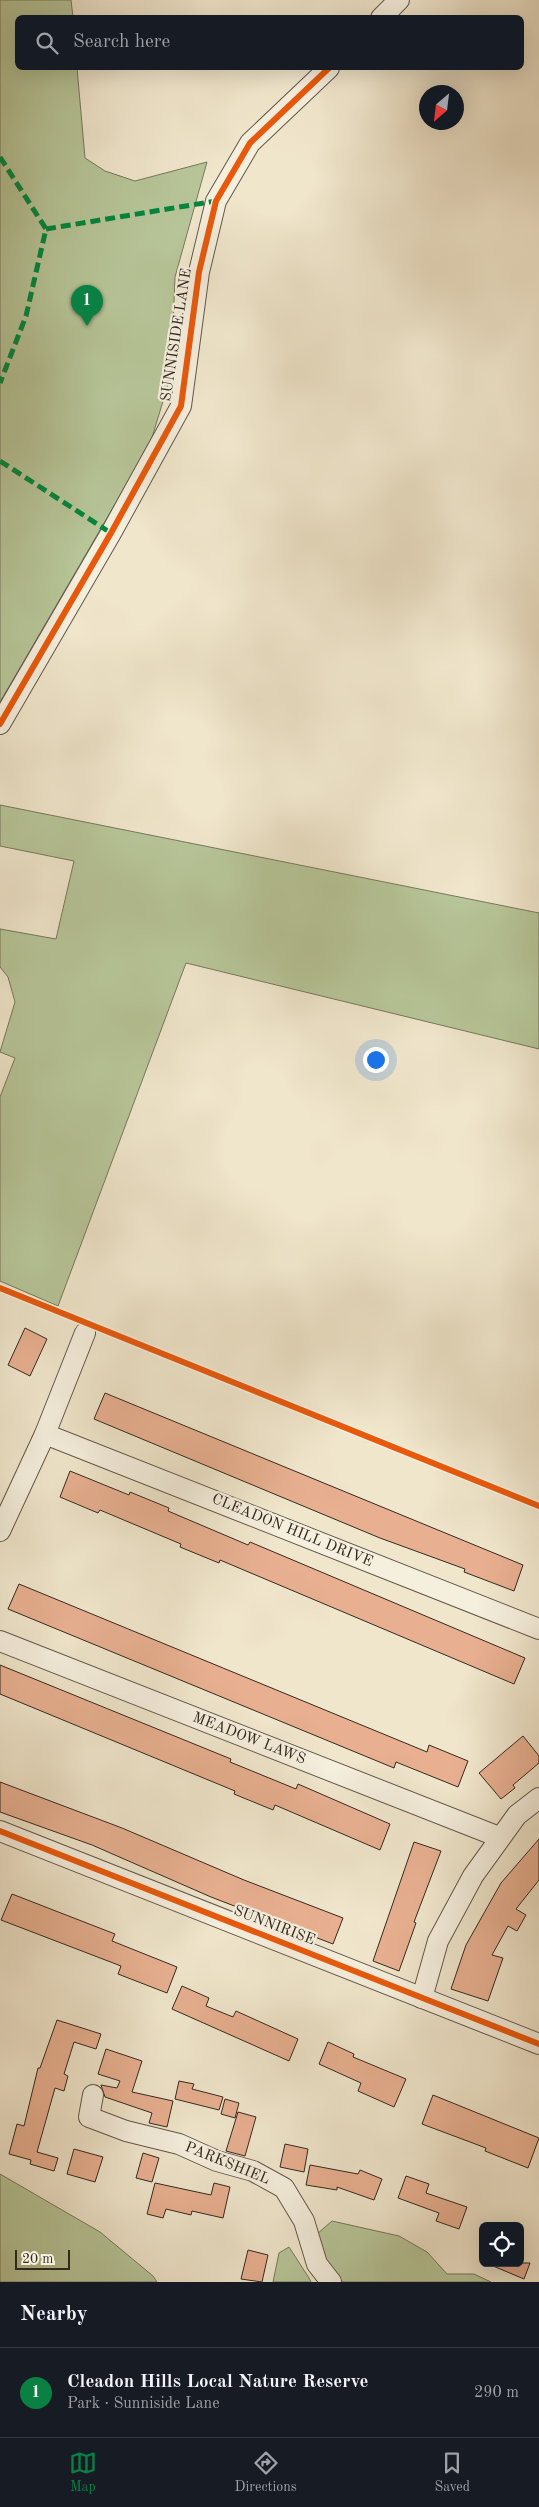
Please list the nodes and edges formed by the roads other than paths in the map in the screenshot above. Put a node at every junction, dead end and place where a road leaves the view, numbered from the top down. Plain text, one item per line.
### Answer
1 (399, 0) edge
2 (384, 15) edge
3 (326, 70) edge
4 (0, 724) edge
5 (85, 1333) dead end
6 (45, 1434) junction
7 (0, 1531) edge
8 (539, 1629) edge
9 (0, 1641) edge
10 (539, 1798) edge
11 (0, 1832) edge
12 (499, 1837) junction
13 (422, 1998) junction
14 (539, 2044) edge
15 (92, 2095) dead end
16 (331, 2282) edge

1 - 2 street
3 - 4 street, SUNNISIDE LANE
5 - 6 street
6 - 7 street
6 - 8 street, CLEADON HILL DRIVE
9 - 12 street, MEADOW LAWS
10 - 12 street
11 - 13 street, SUNNIRISE
12 - 13 street
13 - 14 street, SUNNIRISE
15 - 16 street, PARKSHIEL

